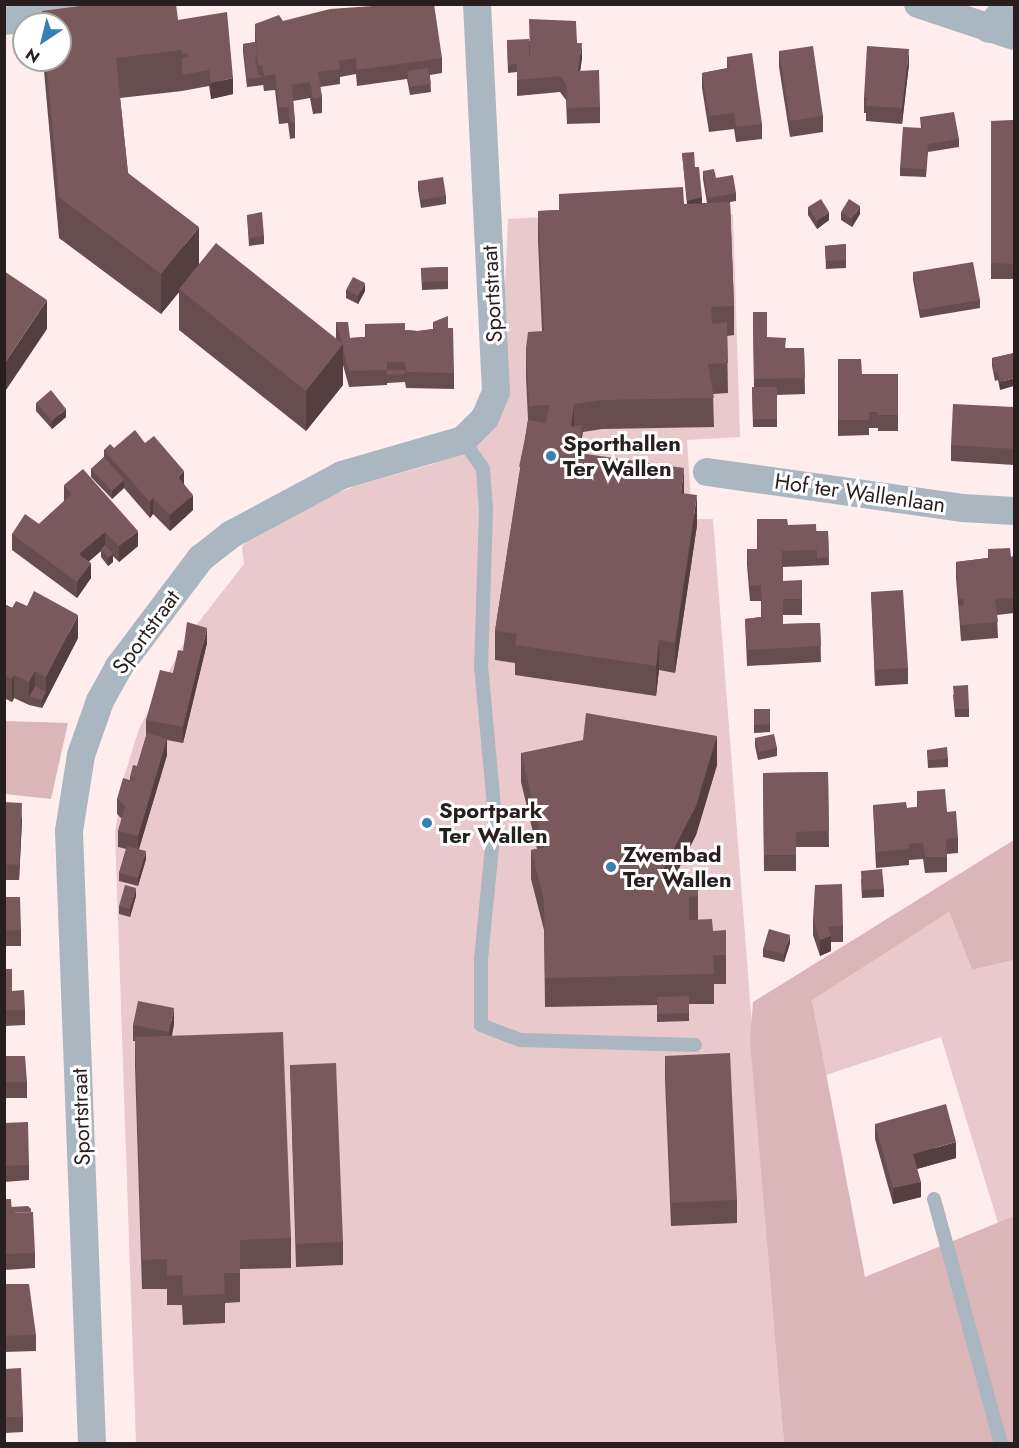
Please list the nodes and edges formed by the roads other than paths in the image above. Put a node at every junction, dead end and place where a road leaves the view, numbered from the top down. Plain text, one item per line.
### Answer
1 (140, 4) edge
2 (477, 4) edge
3 (918, 4) edge
4 (1008, 4) edge
5 (62, 9) edge
6 (4, 21) edge
7 (1002, 33) edge
8 (463, 440) junction
9 (707, 472) dead end
10 (1014, 511) edge
11 (695, 1045) dead end
12 (934, 1199) dead end
13 (92, 1443) edge
14 (1001, 1443) edge

1 - 5 street
2 - 8 street, Sportstraat
3 - 7 street
4 - 7 street
5 - 6 street
8 - 11 lane
8 - 13 street, Sportstraat
9 - 10 street, Hof ter Wallenlaan
12 - 14 lane

